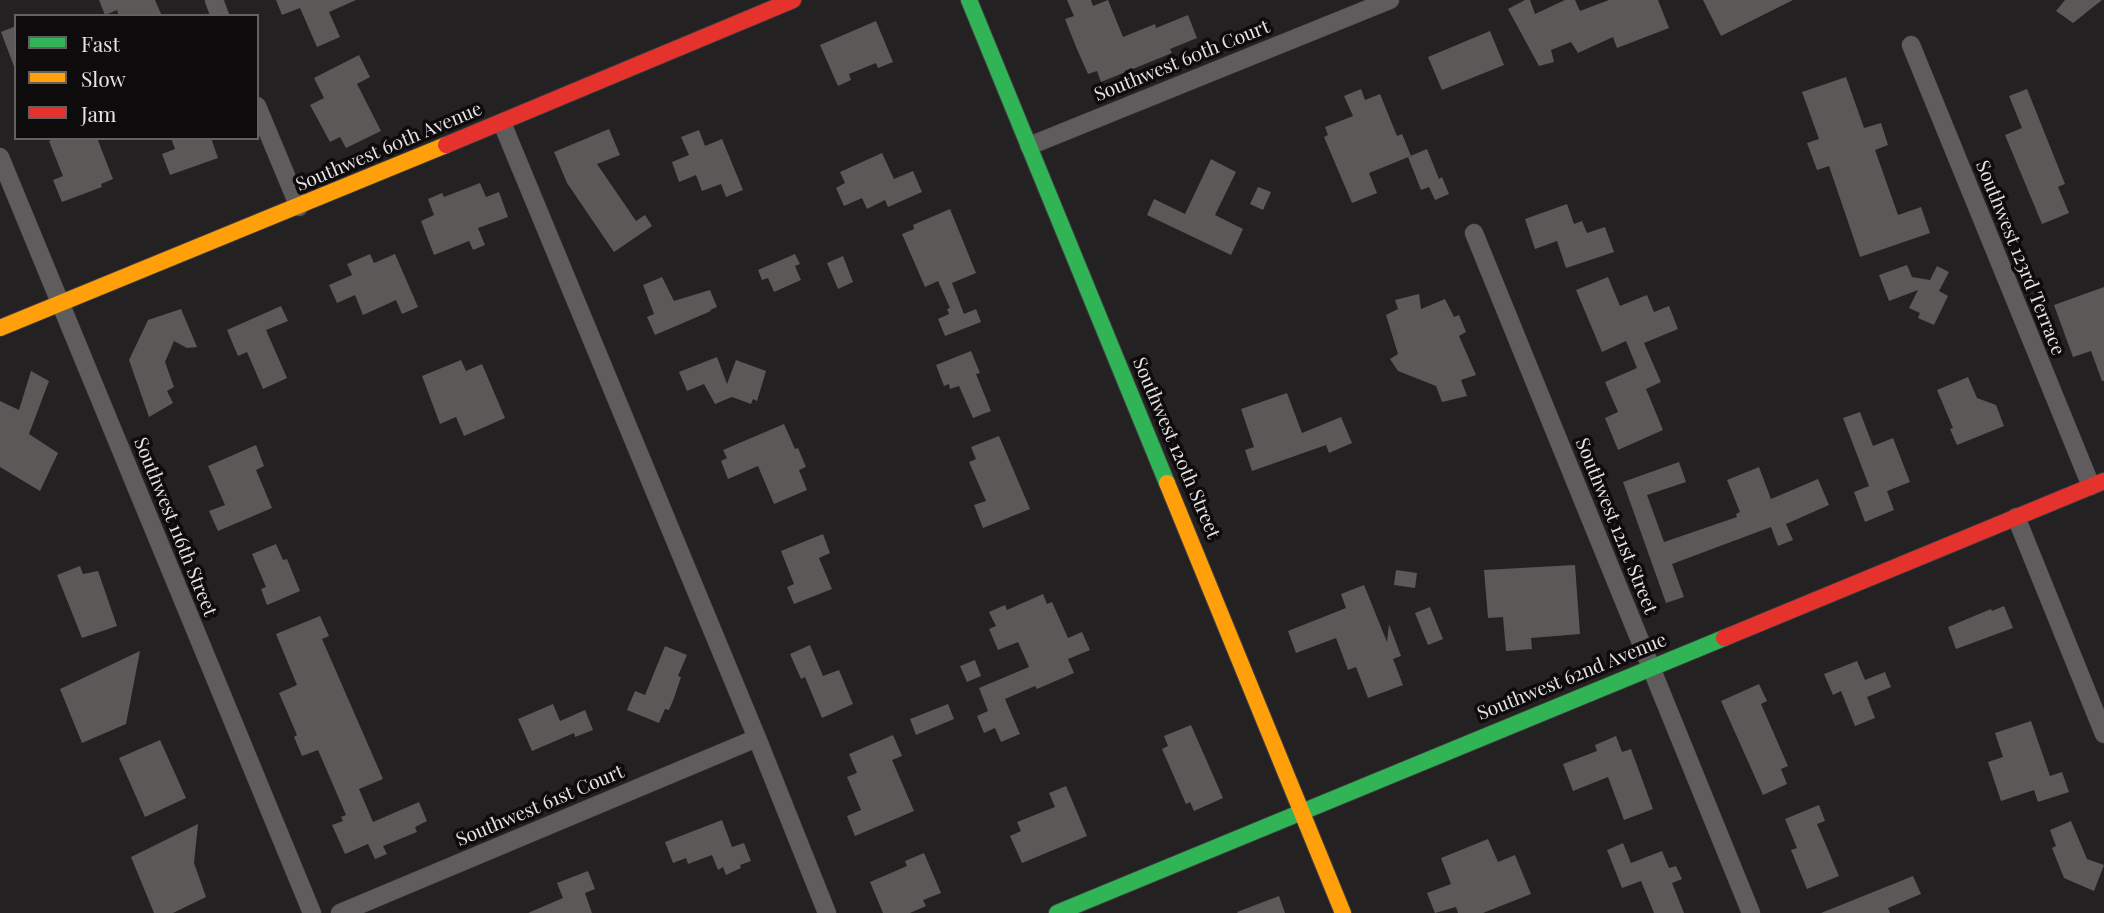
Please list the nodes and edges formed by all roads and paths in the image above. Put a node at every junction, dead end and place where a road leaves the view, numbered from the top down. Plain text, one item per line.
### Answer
1 (793, 0) edge
2 (969, 0) edge
3 (1390, 0) edge
4 (1911, 45) dead end
5 (259, 111) edge
6 (502, 123) junction
7 (1029, 146) junction
8 (0, 157) edge
9 (299, 207) junction
10 (1474, 233) dead end
11 (61, 304) junction
12 (0, 328) edge
13 (2098, 484) edge
14 (2016, 517) junction
15 (1651, 667) junction
16 (2104, 734) edge
17 (757, 738) junction
18 (1302, 810) junction
19 (312, 913) edge
20 (340, 913) edge
21 (827, 913) edge
22 (1058, 913) edge
23 (1343, 913) edge
24 (1751, 913) edge

1 - 6 street, Southwest 60th Avenue
2 - 7 street, Southwest 120th Street
3 - 7 street, Southwest 60th Court
4 - 13 street, Southwest 123rd Terrace
5 - 9 street
6 - 9 street, Southwest 60th Avenue
6 - 17 street
7 - 18 street, Southwest 120th Street
8 - 11 street, Southwest 116th Street
9 - 11 street, Southwest 60th Avenue
10 - 15 street, Southwest 121st Street
11 - 12 street, Southwest 60th Avenue
11 - 19 street, Southwest 116th Street
13 - 14 street, Southwest 62nd Avenue
14 - 15 street, Southwest 62nd Avenue
14 - 16 street
15 - 18 street, Southwest 62nd Avenue
15 - 24 street, Southwest 121st Street
17 - 20 street, Southwest 61st Court
17 - 21 street
18 - 22 street, Southwest 62nd Avenue
18 - 23 street, Southwest 120th Street

